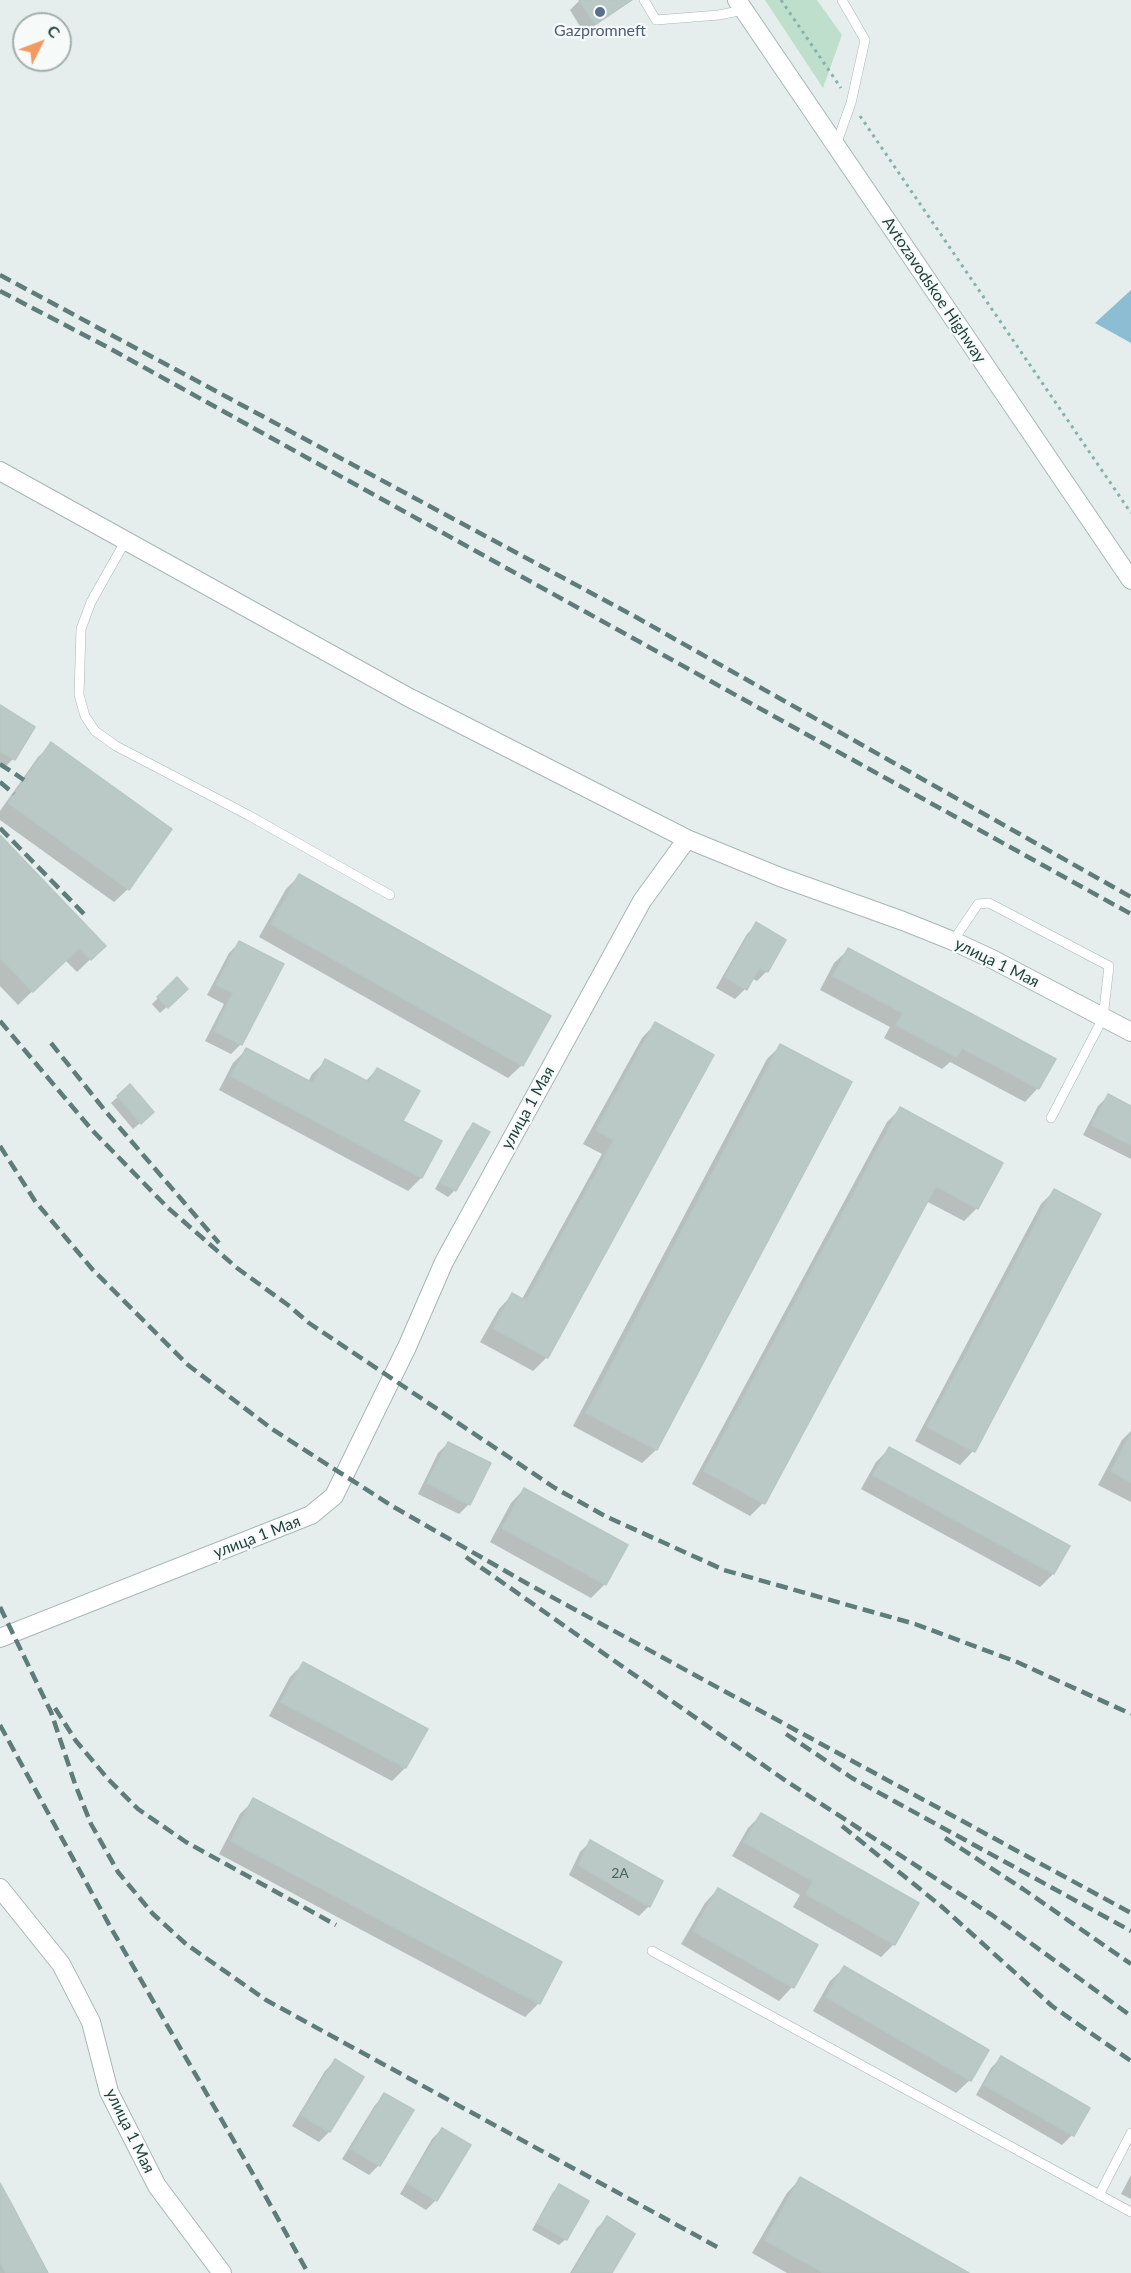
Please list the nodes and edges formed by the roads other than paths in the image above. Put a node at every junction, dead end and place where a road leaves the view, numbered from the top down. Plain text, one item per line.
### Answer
1 (644, 0) edge
2 (842, 0) edge
3 (740, 5) edge
4 (836, 146) junction
5 (0, 471) edge
6 (126, 540) junction
7 (1131, 580) edge
8 (687, 839) junction
9 (390, 895) dead end
10 (953, 941) junction
11 (1103, 1018) junction
12 (1131, 1032) edge
13 (1051, 1118) dead end
14 (0, 1638) edge
15 (0, 1888) edge
16 (652, 1951) dead end
17 (1131, 2133) edge
18 (1099, 2195) junction
19 (1131, 2212) edge
20 (222, 2273) edge

1 - 3 lane
2 - 4 lane
3 - 4 street, Avtozavodskoe Highway
4 - 7 street, Avtozavodskoe Highway
5 - 6 street
6 - 8 street
6 - 9 lane
8 - 10 street, улица 1 Мая
8 - 14 street, улица 1 Мая
10 - 11 street, улица 1 Мая
10 - 11 lane
11 - 12 street, улица 1 Мая
11 - 13 lane
15 - 20 street, улица 1 Мая
16 - 18 lane
17 - 18 lane
18 - 19 lane

